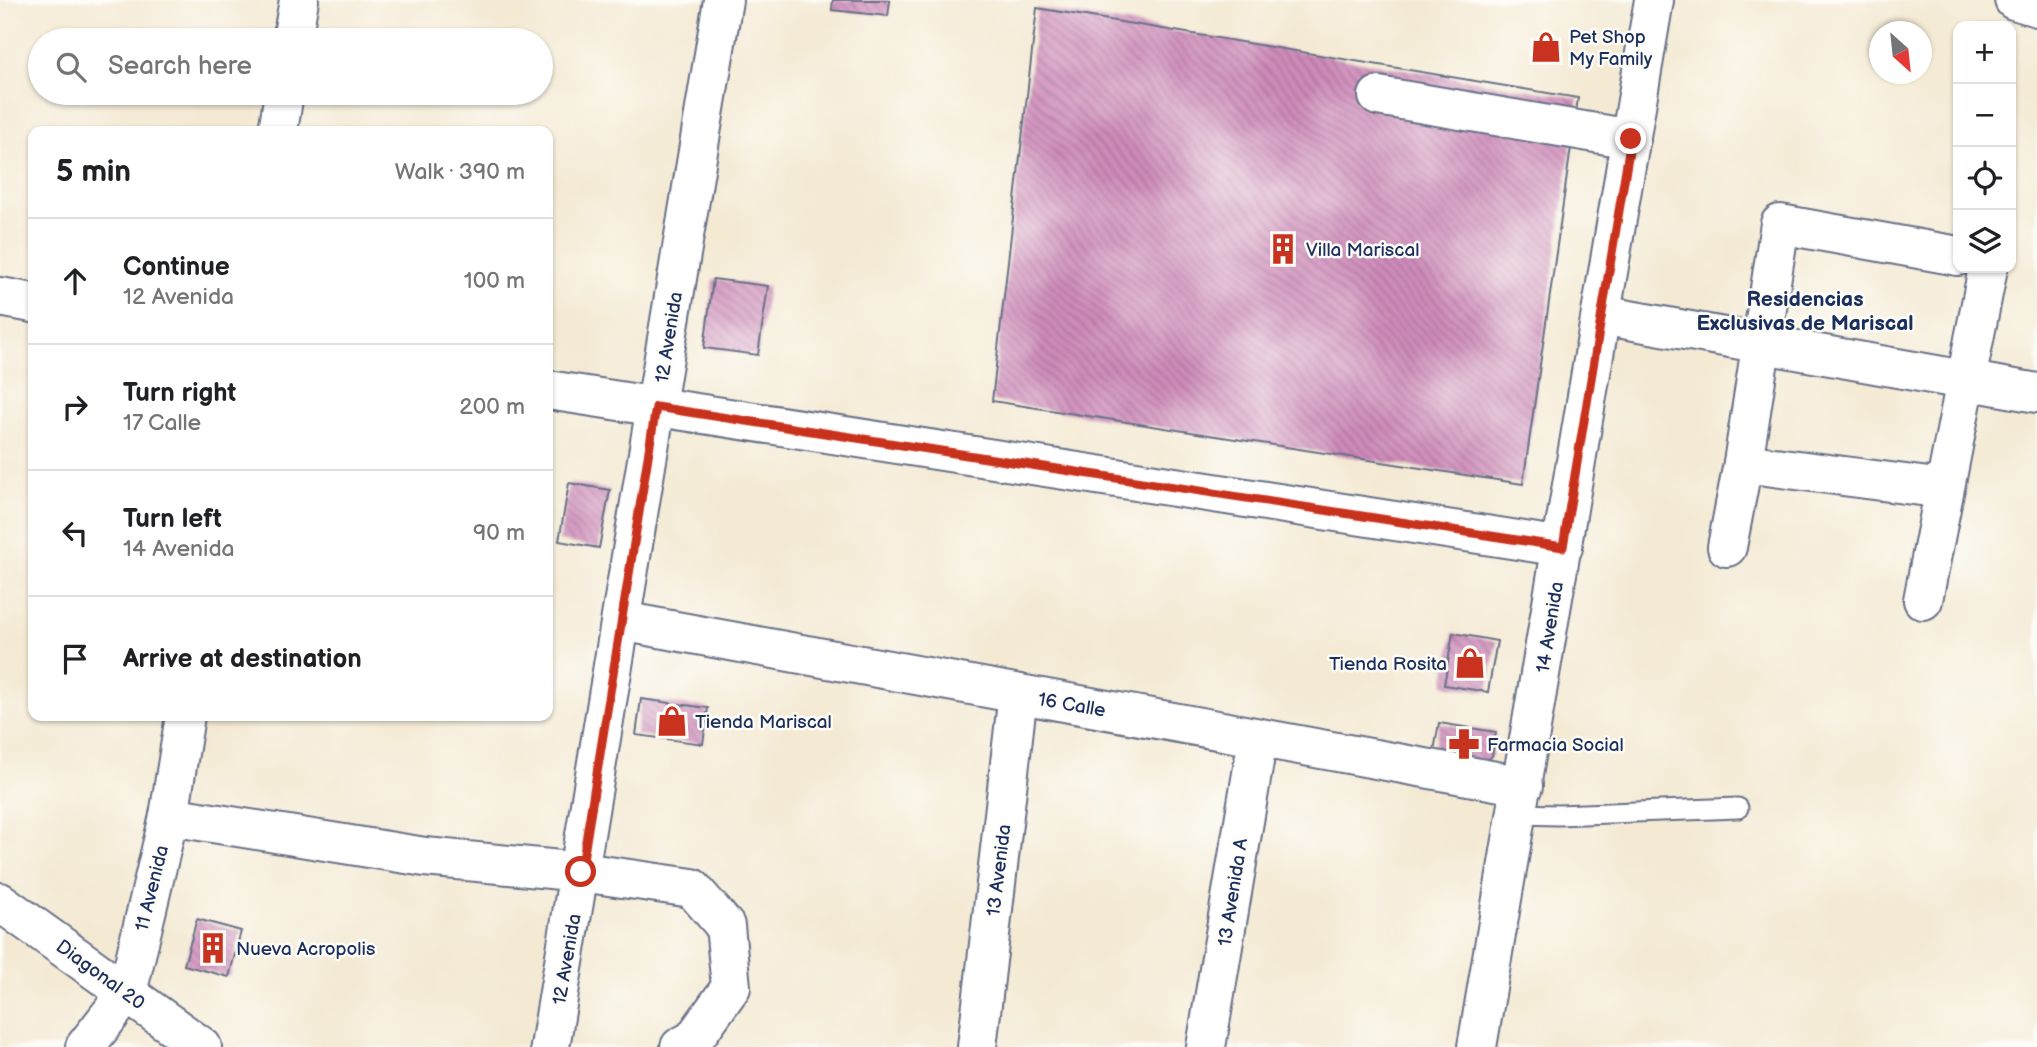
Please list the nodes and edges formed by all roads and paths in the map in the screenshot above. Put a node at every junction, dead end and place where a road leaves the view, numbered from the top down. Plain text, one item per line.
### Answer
1 (299, 0) edge
2 (723, 0) edge
3 (1654, 0) edge
4 (2014, 0) edge
5 (2037, 7) edge
6 (294, 28) edge
7 (1378, 96) dead end
8 (282, 105) edge
9 (279, 126) edge
10 (1631, 139) junction
11 (1953, 255) edge
12 (1988, 273) edge
13 (0, 296) edge
14 (28, 302) edge
15 (1601, 315) junction
16 (1763, 345) junction
17 (1965, 382) junction
18 (553, 391) edge
19 (2037, 393) edge
20 (656, 407) junction
21 (1743, 463) junction
22 (1944, 489) junction
23 (1563, 547) junction
24 (1727, 547) dead end
25 (1923, 600) dead end
26 (621, 621) junction
27 (1018, 694) junction
28 (184, 721) edge
29 (1258, 738) junction
30 (1520, 800) junction
31 (1738, 808) dead end
32 (169, 816) junction
33 (581, 872) junction
34 (0, 902) edge
35 (127, 993) junction
36 (85, 1047) edge
37 (202, 1047) edge
38 (550, 1047) edge
39 (680, 1047) edge
40 (977, 1047) edge
41 (1206, 1047) edge
42 (1477, 1047) edge

1 - 6 street
2 - 20 street, 12 Avenida
3 - 10 street, 14 Avenida
4 - 5 street
7 - 10 street
8 - 9 street
10 - 15 street, 14 Avenida
11 - 16 street
12 - 17 street
13 - 14 street
15 - 16 street
15 - 23 street, 14 Avenida
16 - 17 street
16 - 21 street
17 - 19 street
17 - 22 street
18 - 20 street
20 - 23 street
20 - 26 street, 12 Avenida
21 - 22 street
21 - 24 street
22 - 25 street
23 - 30 street, 14 Avenida
26 - 27 street, 16 Calle
26 - 33 street, 12 Avenida
27 - 29 street, 16 Calle
27 - 40 street, 13 Avenida
28 - 32 street, 11 Avenida
29 - 30 street, 16 Calle
29 - 41 street, 13 Avenida A
30 - 31 lane
30 - 42 street, 14 Avenida
32 - 33 street
32 - 35 street, 11 Avenida
33 - 38 street, 12 Avenida
33 - 39 street
34 - 35 street, Diagonal 20
35 - 36 street, 11 Avenida
35 - 37 street, Diagonal 20

